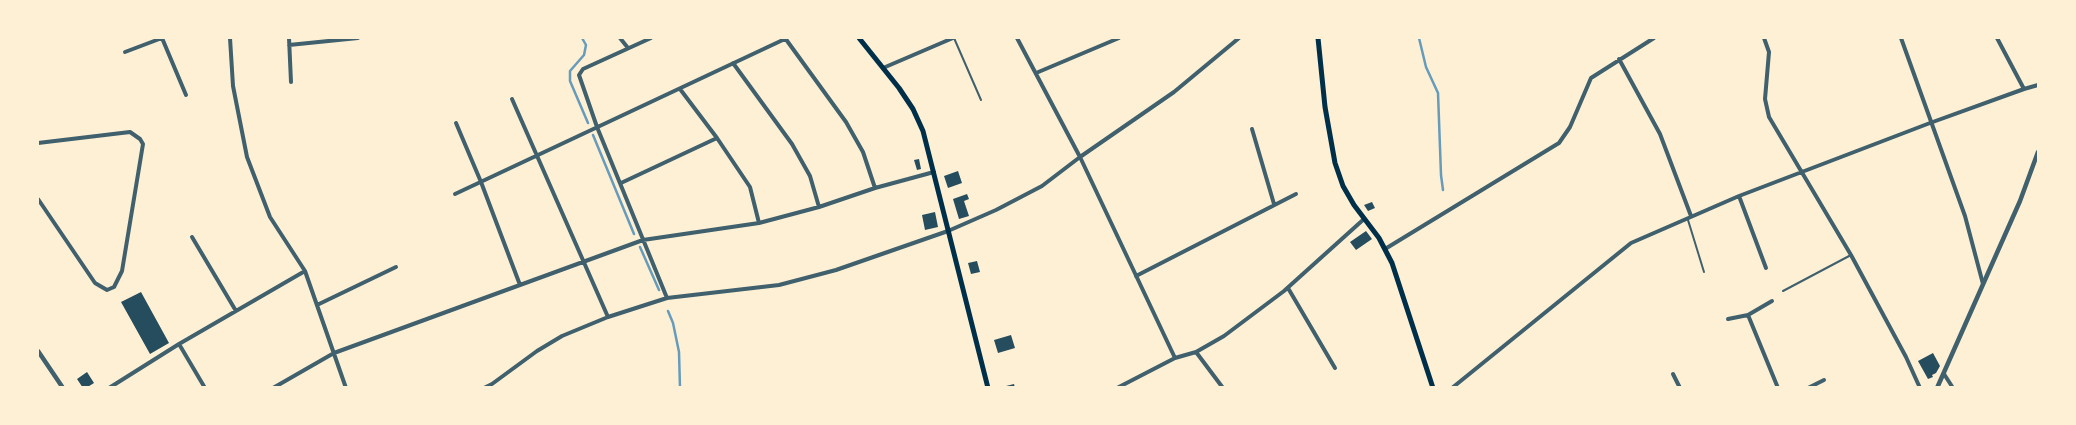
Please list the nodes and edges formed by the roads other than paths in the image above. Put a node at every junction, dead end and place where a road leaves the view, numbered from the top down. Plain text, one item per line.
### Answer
1 (162, 38) edge
2 (230, 38) edge
3 (289, 38) edge
4 (358, 38) edge
5 (620, 38) edge
6 (651, 38) edge
7 (786, 38) edge
8 (859, 38) edge
9 (953, 38) edge
10 (1017, 38) edge
11 (1119, 38) edge
12 (1239, 38) edge
13 (1318, 38) edge
14 (1654, 38) edge
15 (1764, 38) edge
16 (1901, 38) edge
17 (1997, 38) edge
18 (289, 46) junction
19 (628, 48) junction
20 (125, 52) dead end
21 (1619, 60) junction
22 (733, 63) junction
23 (883, 68) junction
24 (1036, 73) junction
25 (291, 82) dead end
26 (2038, 85) edge
27 (680, 89) junction
28 (2024, 89) junction
29 (186, 95) dead end
30 (512, 99) dead end
31 (981, 100) dead end
32 (456, 123) dead end
33 (1930, 123) junction
34 (597, 127) junction
35 (1252, 129) dead end
36 (717, 138) junction
37 (38, 143) edge
38 (2038, 152) edge
39 (537, 155) junction
40 (1080, 157) junction
41 (1802, 171) junction
42 (934, 172) junction
43 (481, 182) junction
44 (620, 183) junction
45 (875, 188) junction
46 (455, 194) dead end
47 (1296, 194) dead end
48 (1739, 196) junction
49 (38, 202) edge
50 (1274, 204) junction
51 (819, 207) junction
52 (1689, 217) junction
53 (1364, 219) junction
54 (759, 222) junction
55 (948, 231) junction
56 (192, 237) dead end
57 (643, 240) junction
58 (1385, 249) junction
59 (1851, 255) junction
60 (584, 261) junction
61 (396, 267) dead end
62 (1766, 268) dead end
63 (305, 271) junction
64 (1704, 272) dead end
65 (1136, 276) junction
66 (520, 284) junction
67 (1983, 284) junction
68 (1288, 288) junction
69 (1783, 291) dead end
70 (667, 298) junction
71 (1772, 301) dead end
72 (317, 305) junction
73 (236, 311) junction
74 (1748, 315) junction
75 (608, 317) junction
76 (1728, 319) dead end
77 (179, 344) junction
78 (38, 351) edge
79 (1196, 352) junction
80 (334, 353) junction
81 (1174, 358) junction
82 (1335, 368) dead end
83 (1673, 374) dead end
84 (1944, 374) junction
85 (1824, 380) dead end
86 (63, 388) edge
87 (109, 388) edge
88 (205, 388) edge
89 (273, 388) edge
90 (346, 388) edge
91 (484, 388) edge
92 (988, 388) edge
93 (1117, 388) edge
94 (1223, 388) edge
95 (1433, 388) edge
96 (1452, 388) edge
97 (1680, 388) edge
98 (1778, 388) edge
99 (1808, 388) edge
100 (1920, 388) edge
101 (1937, 388) edge
102 (1953, 388) edge

1 - 20 street
1 - 29 street
2 - 63 street
3 - 18 street
4 - 18 street
5 - 19 street
6 - 19 street
7 - 22 street
7 - 45 street
8 - 23 main road
9 - 23 street
9 - 31 lane
10 - 24 street
11 - 24 street
12 - 40 street
13 - 53 main road
14 - 21 street
15 - 41 street
16 - 33 street
17 - 28 street
18 - 25 street
19 - 34 street
21 - 52 street
21 - 58 street
22 - 27 street
22 - 51 street
23 - 42 main road
24 - 40 street
26 - 28 street
27 - 34 street
27 - 36 street
28 - 33 street
30 - 39 street
32 - 43 street
33 - 41 street
33 - 67 street
34 - 39 street
34 - 44 street
35 - 50 street
36 - 44 street
36 - 54 street
37 - 49 street
38 - 67 street
39 - 43 street
39 - 60 street
40 - 55 street
40 - 65 street
41 - 48 street
41 - 59 street
42 - 45 street
42 - 55 main road
43 - 46 street
43 - 66 street
44 - 57 street
45 - 51 street
47 - 50 street
48 - 52 street
48 - 62 street
50 - 65 street
51 - 54 street
52 - 64 lane
52 - 96 street
53 - 58 main road
53 - 68 street
54 - 57 street
55 - 70 street
55 - 92 main road
56 - 73 street
57 - 60 street
57 - 70 street
58 - 95 main road
59 - 69 lane
59 - 100 street
60 - 66 street
60 - 75 street
61 - 72 street
63 - 72 street
63 - 73 street
65 - 81 street
66 - 80 street
67 - 84 street
68 - 79 street
68 - 82 street
70 - 75 street
71 - 74 street
72 - 80 street
73 - 77 street
74 - 76 street
74 - 98 street
75 - 91 street
77 - 87 street
77 - 88 street
78 - 86 street
79 - 81 street
79 - 94 street
80 - 89 street
80 - 90 street
81 - 93 street
83 - 97 street
84 - 101 street
84 - 102 street
85 - 99 street

